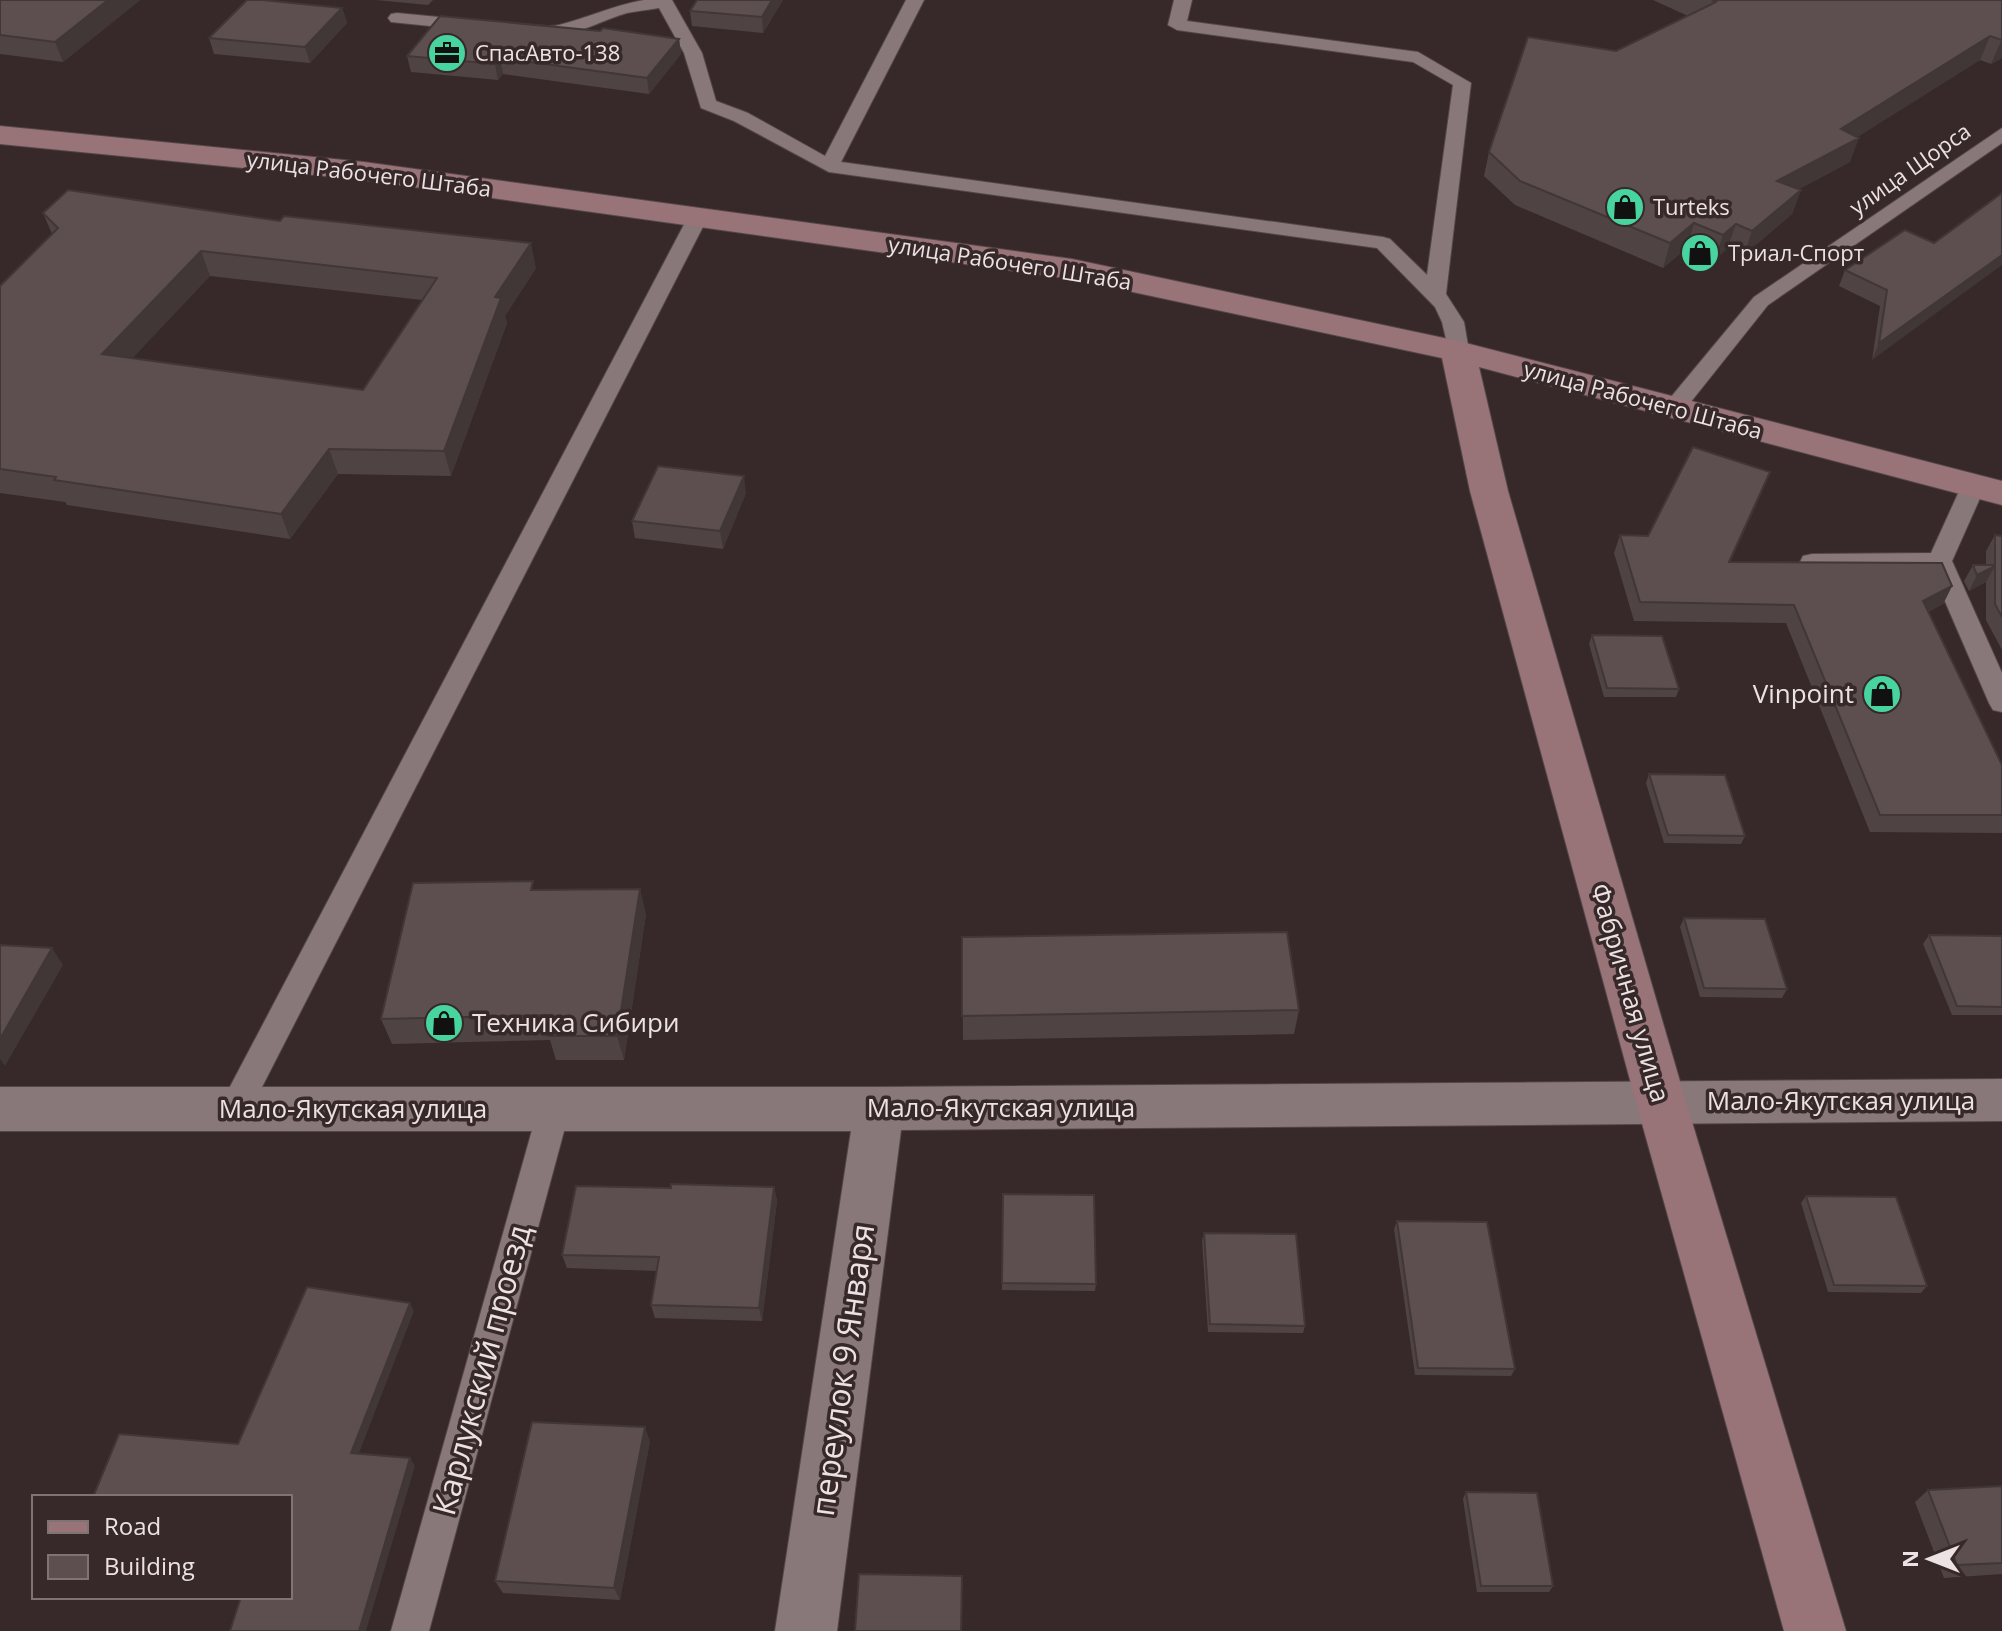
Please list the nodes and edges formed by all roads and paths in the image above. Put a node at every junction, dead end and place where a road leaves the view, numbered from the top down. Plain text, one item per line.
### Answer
1 (915, 0) edge
2 (1183, 0) edge
3 (663, 1) edge
4 (397, 18) dead end
5 (484, 26) edge
6 (513, 28) edge
7 (2002, 134) edge
8 (0, 135) edge
9 (829, 166) junction
10 (698, 217) junction
11 (1435, 294) junction
12 (1458, 351) junction
13 (1674, 408) junction
14 (1988, 490) edge
15 (1940, 561) junction
16 (1812, 562) edge
17 (2002, 703) edge
18 (2002, 1100) edge
19 (1661, 1102) junction
20 (0, 1109) edge
21 (554, 1109) junction
22 (879, 1109) junction
23 (234, 1110) junction
24 (410, 1631) edge
25 (806, 1631) edge
26 (1815, 1631) edge

1 - 9 lane
2 - 11 lane
3 - 6 lane
3 - 9 lane
4 - 5 lane
7 - 13 lane, улица Щорса
8 - 10 main road, улица Рабочего Штаба
9 - 11 lane
10 - 12 main road, улица Рабочего Штаба
10 - 23 lane
11 - 12 lane
12 - 13 main road, улица Рабочего Штаба
12 - 19 main road, Фабричная улица
13 - 14 main road, улица Рабочего Штаба
14 - 15 lane
15 - 16 lane
15 - 17 lane
18 - 19 street, Мало-Якутская улица
19 - 22 street, Мало-Якутская улица
19 - 26 main road, Фабричная улица
20 - 23 street, Мало-Якутская улица
21 - 22 street, Мало-Якутская улица
21 - 23 street, Мало-Якутская улица
21 - 24 lane, Карлукский проезд
22 - 25 street, переулок 9 Января

